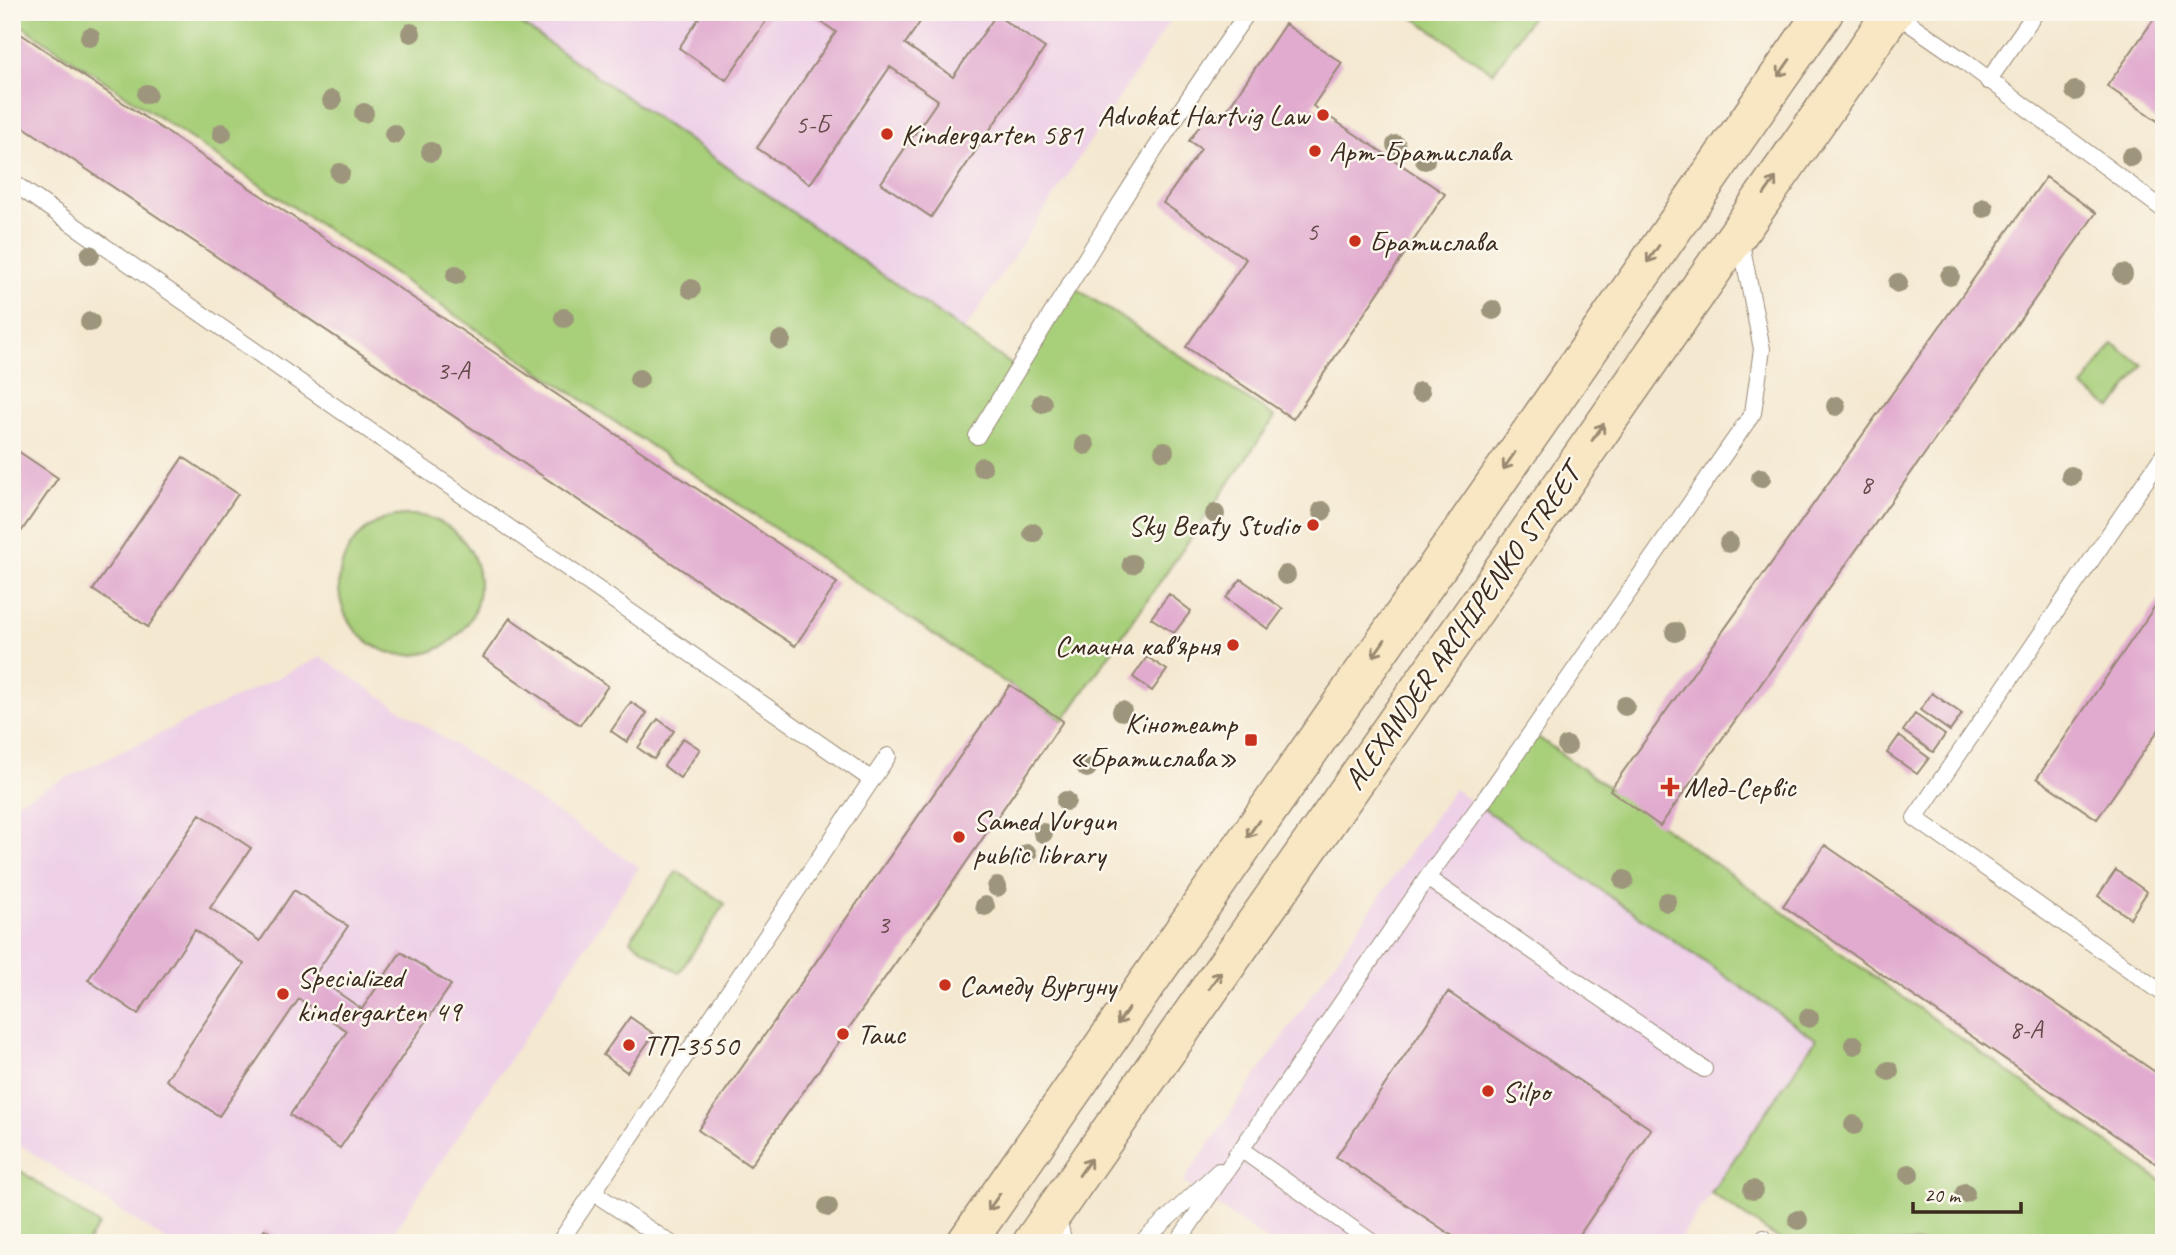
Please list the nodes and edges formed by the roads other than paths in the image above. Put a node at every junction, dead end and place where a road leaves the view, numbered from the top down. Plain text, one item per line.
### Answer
1 (1248, 12) edge
2 (1824, 12) edge
3 (1893, 12) edge
4 (2036, 12) edge
5 (1988, 82) junction
6 (12, 182) edge
7 (2164, 210) edge
8 (1738, 231) junction
9 (977, 436) dead end
10 (2164, 454) edge
11 (888, 756) dead end
12 (872, 780) junction
13 (1427, 878) junction
14 (2164, 995) edge
15 (1704, 1069) dead end
16 (1242, 1150) junction
17 (594, 1193) junction
18 (1060, 1226) edge
19 (559, 1243) edge
20 (670, 1243) edge
21 (966, 1243) edge
22 (1032, 1243) edge
23 (1141, 1243) edge
24 (1177, 1243) edge
25 (1373, 1243) edge

1 - 9 lane
2 -> 21 main road, ALEXANDER ARCHIPENKO STREET
3 - 5 lane
8 -> 3 main road, ALEXANDER ARCHIPENKO STREET
4 - 5 lane
5 - 7 lane
6 - 12 lane
8 - 13 lane
18 -> 8 main road, ALEXANDER ARCHIPENKO STREET
10 - 14 lane
11 - 12 lane
12 - 17 lane
13 - 15 lane
13 - 16 lane
16 - 23 lane
16 - 24 lane
16 - 25 lane
17 - 19 lane
17 - 20 lane
18 - 22 main road, ALEXANDER ARCHIPENKO STREET

